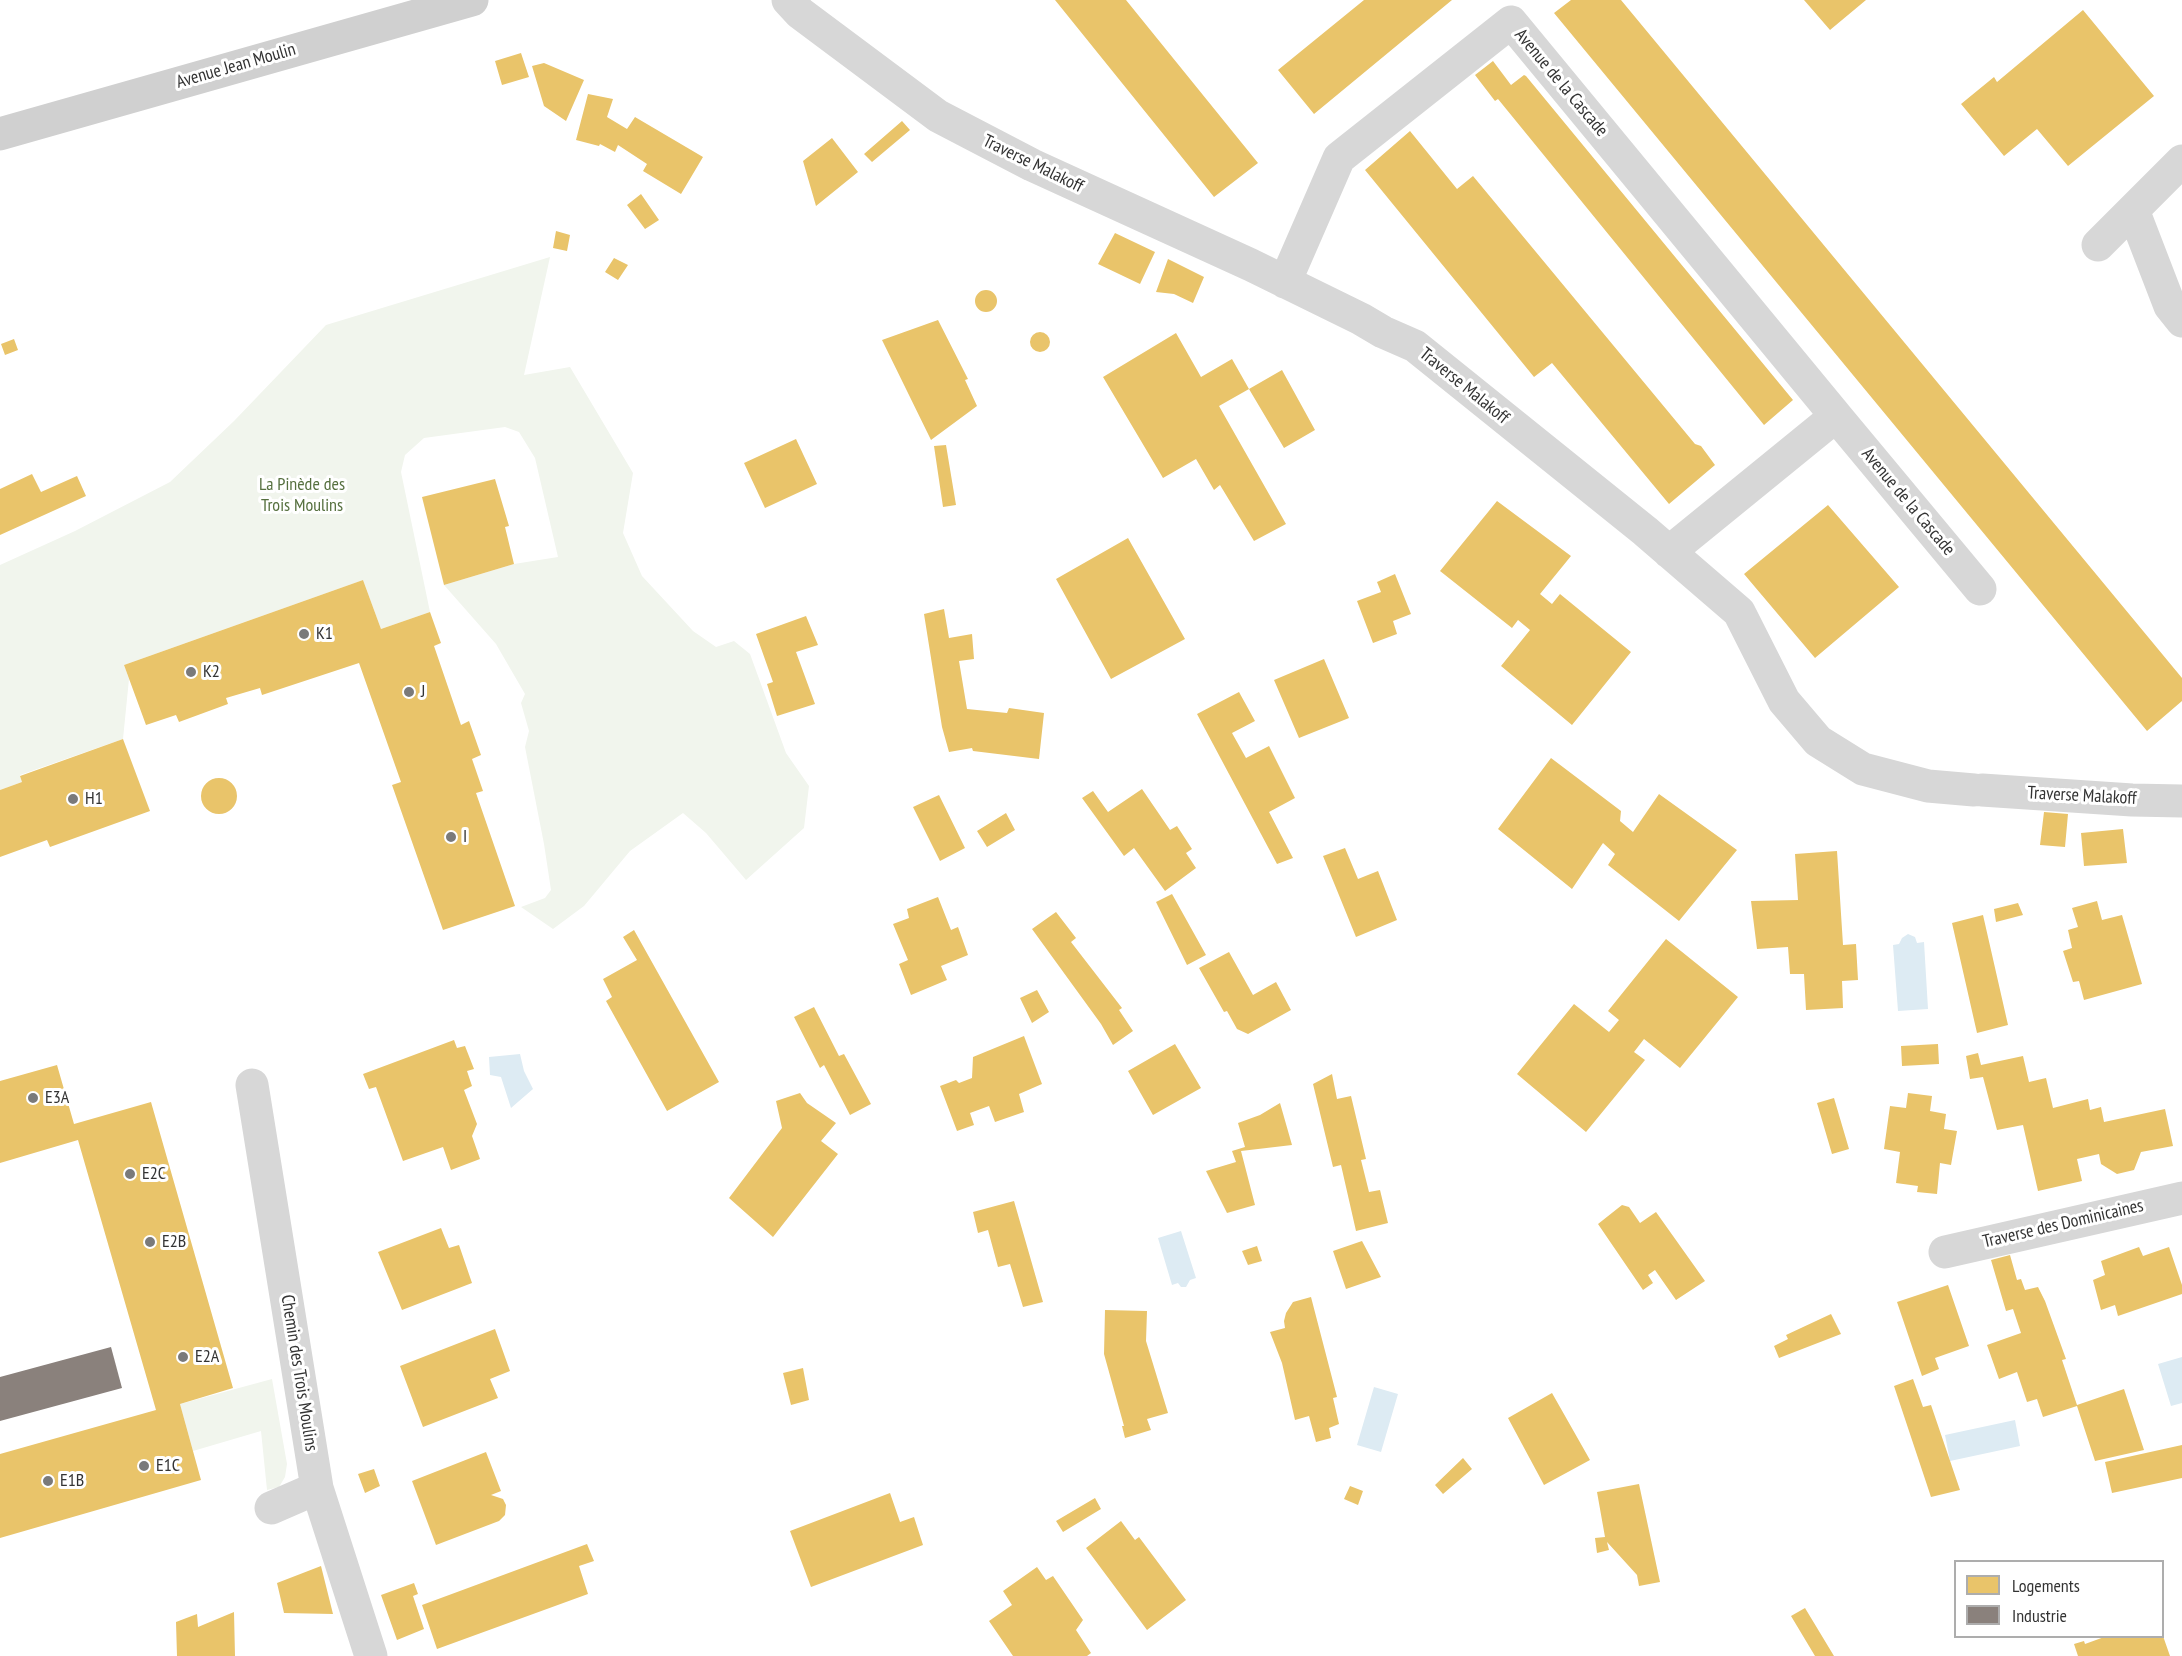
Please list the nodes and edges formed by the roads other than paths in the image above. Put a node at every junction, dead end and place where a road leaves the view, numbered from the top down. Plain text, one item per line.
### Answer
1 (472, 0) edge
2 (788, 0) edge
3 (0, 134) edge
4 (2182, 161) edge
5 (2133, 210) junction
6 (2098, 245) dead end
7 (1285, 282) junction
8 (2182, 321) edge
9 (1836, 416) junction
10 (1669, 552) junction
11 (1980, 589) dead end
12 (2182, 801) edge
13 (252, 1085) dead end
14 (2182, 1198) edge
15 (1945, 1252) dead end
16 (317, 1488) junction
17 (271, 1508) dead end
18 (371, 1656) edge

1 - 3 main road, Avenue Jean Moulin
2 - 7 street, Traverse Malakoff
4 - 5 street
5 - 6 street
5 - 8 street
7 - 9 street, Avenue de la Cascade
7 - 10 street, Traverse Malakoff
9 - 10 street
9 - 11 street, Avenue de la Cascade
10 - 12 street, Traverse Malakoff
13 - 16 street, Chemin des Trois Moulins
14 - 15 street, Traverse des Dominicaines
16 - 17 street
16 - 18 street, Chemin des Trois Moulins

